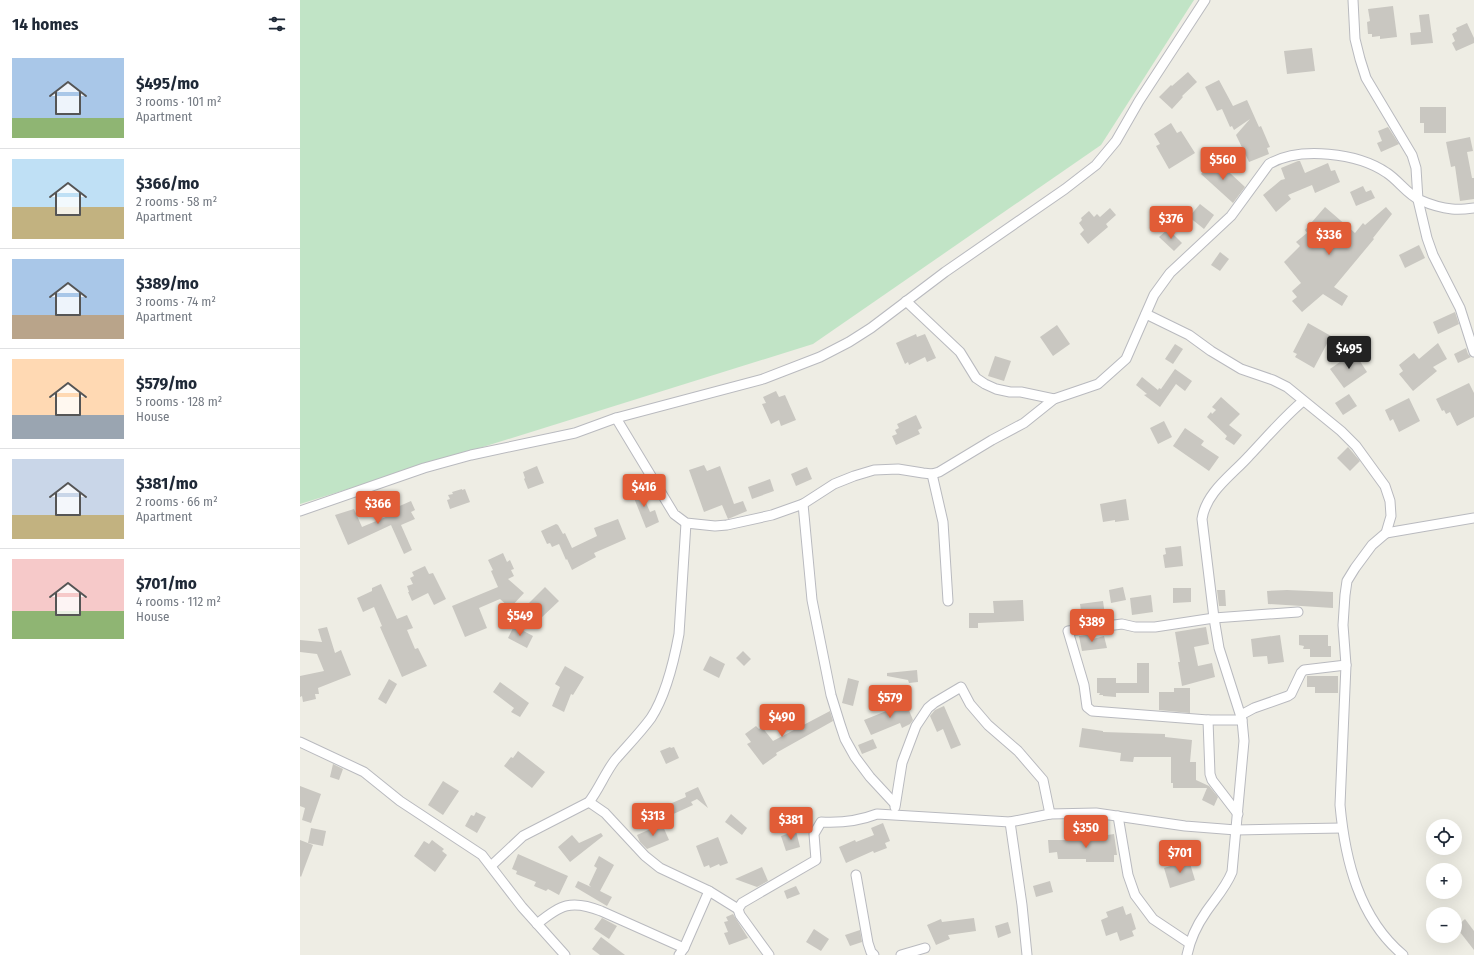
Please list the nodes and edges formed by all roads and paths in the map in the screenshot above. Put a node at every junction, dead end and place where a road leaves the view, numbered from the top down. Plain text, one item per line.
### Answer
1 (1205, 0) edge
2 (1353, 0) edge
3 (1418, 200) junction
4 (1474, 208) edge
5 (906, 301) junction
6 (1146, 314) junction
7 (1474, 352) edge
8 (1054, 399) junction
9 (1303, 401) junction
10 (616, 418) junction
11 (932, 474) junction
12 (803, 504) junction
13 (300, 511) edge
14 (1474, 518) edge
15 (686, 524) junction
16 (1386, 533) junction
17 (948, 601) dead end
18 (1298, 612) dead end
19 (1214, 618) junction
20 (1346, 665) junction
21 (1242, 717) junction
22 (1208, 720) junction
23 (300, 742) edge
24 (588, 802) junction
25 (895, 804) junction
26 (893, 814) junction
27 (1050, 814) junction
28 (1238, 814) junction
29 (1118, 816) junction
30 (1010, 822) junction
31 (1342, 828) junction
32 (1236, 830) junction
33 (491, 866) junction
34 (856, 875) dead end
35 (709, 891) junction
36 (738, 909) junction
37 (537, 924) junction
38 (1190, 943) junction
39 (925, 948) dead end
40 (681, 951) edge
41 (565, 955) edge
42 (769, 955) edge
43 (874, 955) edge
44 (901, 955) edge
45 (1027, 955) edge
46 (1187, 955) edge
47 (1403, 955) edge

1 - 5 street
2 - 3 street
3 - 4 street
3 - 6 street
3 - 7 street
5 - 8 street
5 - 10 street
6 - 8 street
6 - 9 street
8 - 11 street
9 - 16 street
9 - 19 street
10 - 13 street
10 - 15 street
11 - 12 street
11 - 17 street
12 - 15 street
12 - 25 street
14 - 16 street
15 - 24 street
16 - 20 street
18 - 19 street
19 - 21 street
19 - 22 street
20 - 21 street
20 - 31 street
21 - 22 street
21 - 28 street
22 - 28 street
23 - 33 street
24 - 33 street
24 - 35 street
25 - 26 street
25 - 27 street
26 - 30 street
26 - 36 street
27 - 29 street
27 - 30 street
28 - 32 street
29 - 32 street
29 - 38 street
30 - 45 street
31 - 32 street
31 - 47 street
32 - 38 street
33 - 37 street
34 - 43 street
35 - 36 street
35 - 40 street
36 - 42 street
37 - 40 street
37 - 41 street
38 - 46 street
39 - 44 street

